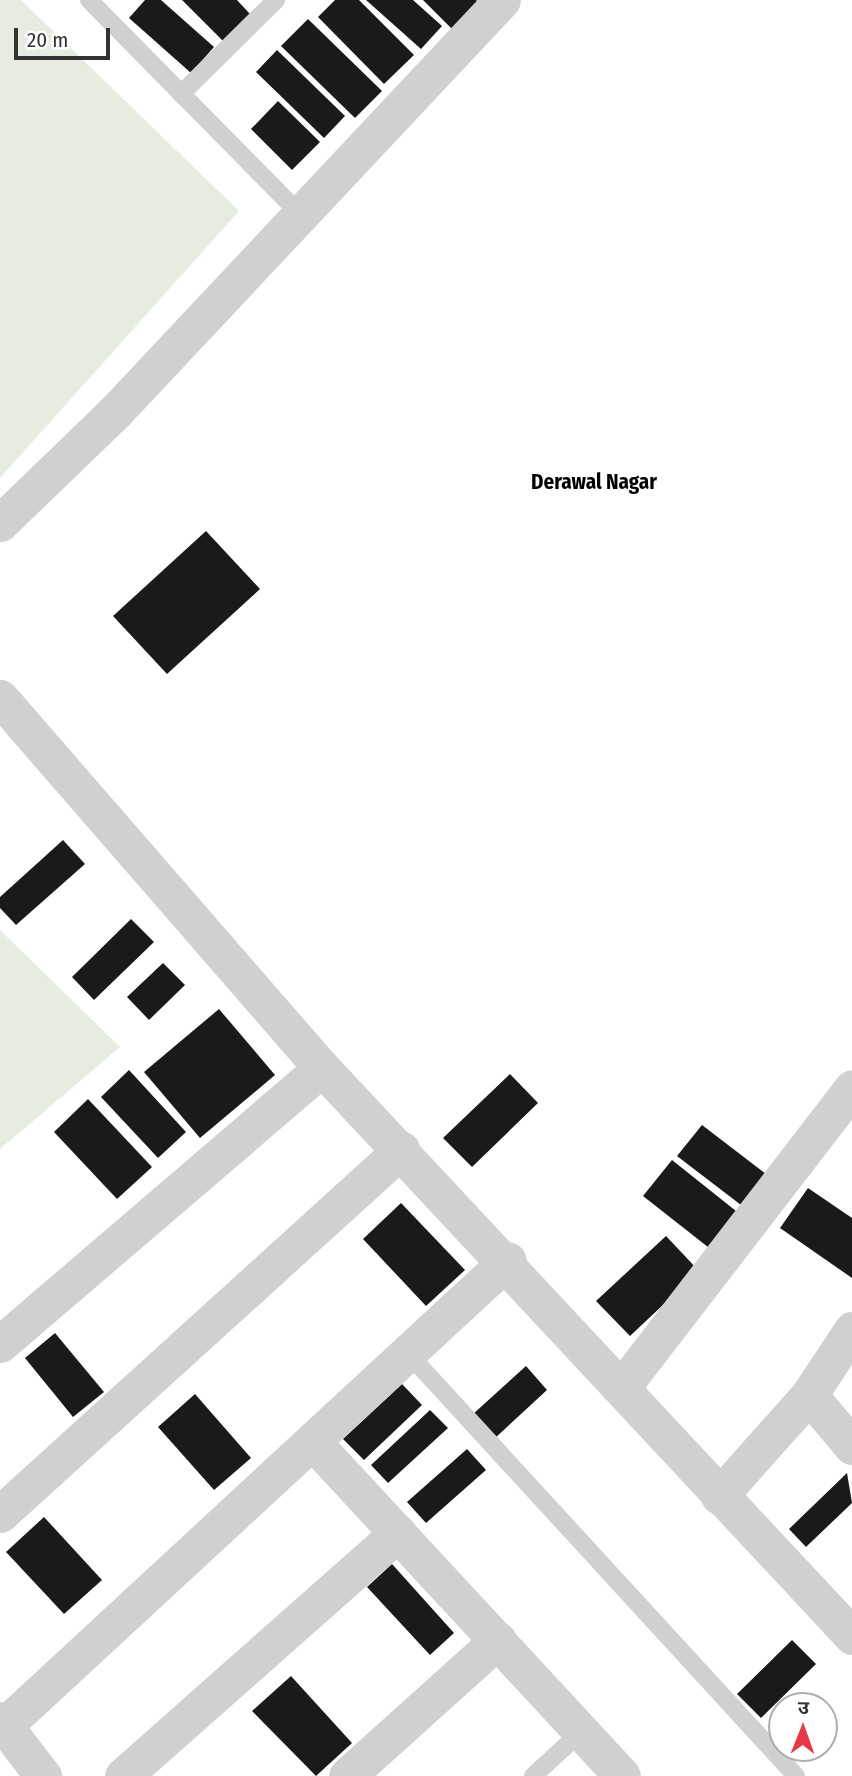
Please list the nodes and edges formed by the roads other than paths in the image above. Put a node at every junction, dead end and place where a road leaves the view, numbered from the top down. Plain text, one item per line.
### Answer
1 (276, 0) edge
2 (502, 0) edge
3 (94, 2) edge
4 (181, 94) junction
5 (300, 214) junction
6 (0, 523) edge
7 (0, 698) edge
8 (322, 1068) junction
9 (852, 1088) edge
10 (401, 1150) junction
11 (508, 1260) junction
12 (852, 1331) edge
13 (0, 1344) edge
14 (405, 1350) junction
15 (622, 1387) junction
16 (809, 1395) junction
17 (312, 1441) junction
18 (852, 1446) edge
19 (719, 1496) junction
20 (0, 1514) edge
21 (398, 1533) junction
22 (852, 1636) edge
23 (498, 1640) junction
24 (2, 1723) edge
25 (581, 1732) junction
26 (43, 1776) edge
27 (123, 1776) edge
28 (347, 1776) edge
29 (533, 1776) edge
30 (622, 1776) edge
31 (796, 1776) edge

1 - 4 lane
2 - 5 street
3 - 4 lane
4 - 5 lane
5 - 6 street
7 - 8 street
8 - 10 street
8 - 13 street
9 - 15 street
10 - 11 street
10 - 20 street
11 - 14 street
11 - 15 street
12 - 16 street
14 - 17 street
14 - 31 lane
15 - 19 street
16 - 18 street
16 - 19 street
17 - 21 street
17 - 24 street
19 - 22 street
21 - 23 street
21 - 27 street
23 - 25 street
23 - 28 street
24 - 26 street
25 - 29 lane
25 - 30 street

